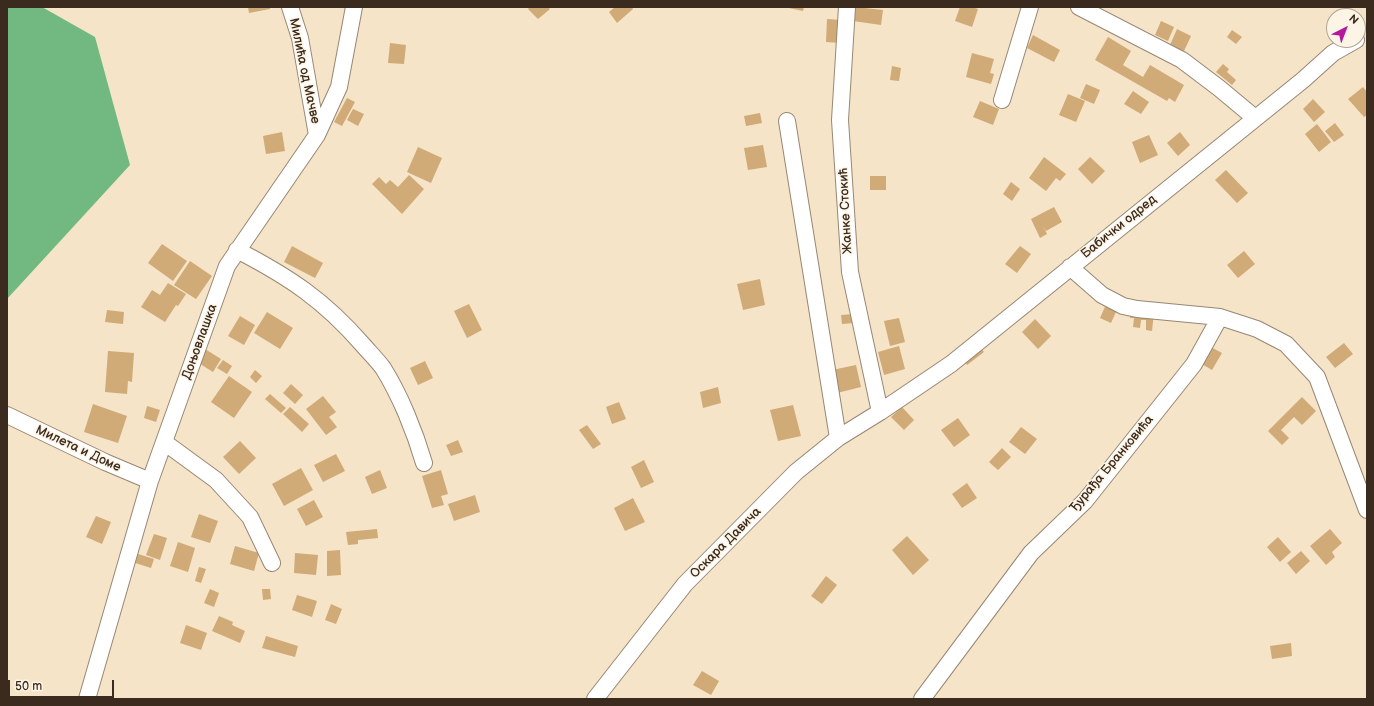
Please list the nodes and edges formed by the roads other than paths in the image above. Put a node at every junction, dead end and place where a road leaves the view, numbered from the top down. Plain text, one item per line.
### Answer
1 (290, 7) edge
2 (354, 7) edge
3 (847, 7) edge
4 (1030, 7) edge
5 (1079, 7) edge
6 (1342, 48) edge
7 (1002, 100) dead end
8 (1254, 118) junction
9 (787, 121) dead end
10 (318, 135) junction
11 (237, 250) junction
12 (1070, 267) junction
13 (1220, 317) junction
14 (880, 412) junction
15 (7, 415) edge
16 (838, 438) junction
17 (164, 442) junction
18 (424, 463) dead end
19 (150, 481) junction
20 (1367, 510) edge
21 (272, 563) dead end
22 (87, 699) edge
23 (595, 699) edge
24 (922, 699) edge

1 - 10 street, Милића од Мачве
2 - 10 street, Доњовлашка
3 - 14 street, Жанке Стокић
4 - 7 street
5 - 8 street
6 - 8 street, Бабички одред
8 - 12 street, Бабички одред
9 - 16 street
10 - 11 street, Доњовлашка
11 - 17 street, Доњовлашка
11 - 18 street
12 - 13 street
12 - 14 street, Бабички одред
13 - 20 street
13 - 24 street, Ђурађа Бранковића
14 - 16 street, Оскара Давича
15 - 19 street, Милета и Доме
16 - 23 street, Оскара Давича
17 - 19 street, Доњовлашка
17 - 21 street
19 - 22 street, Доњовлашка

